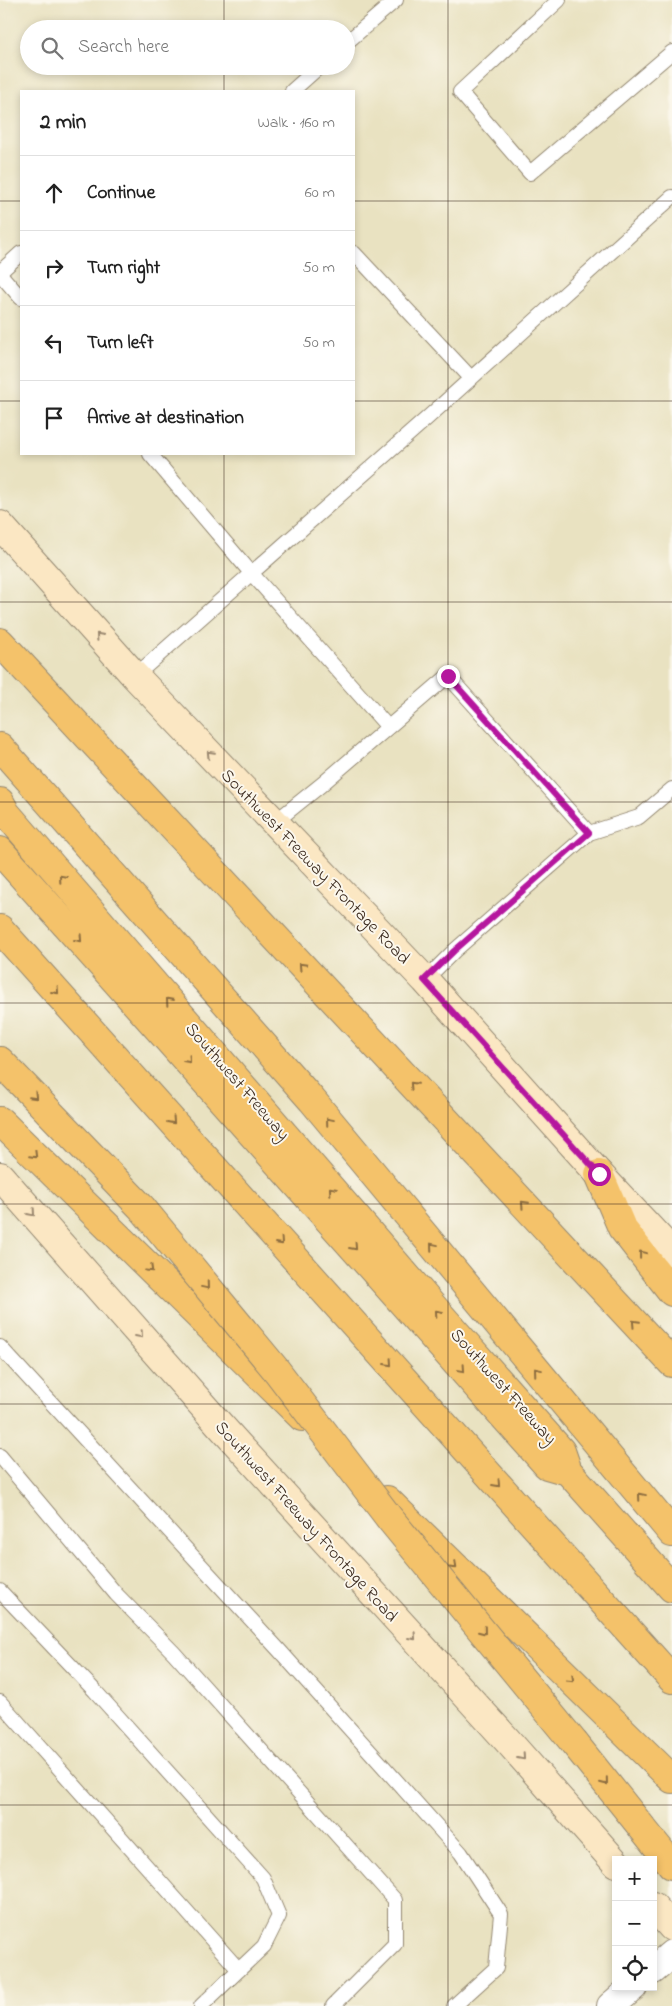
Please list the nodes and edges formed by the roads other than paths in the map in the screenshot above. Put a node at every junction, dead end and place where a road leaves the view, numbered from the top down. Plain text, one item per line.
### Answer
1 (396, 0) edge
2 (559, 0) edge
3 (355, 35) edge
4 (672, 52) edge
5 (310, 75) edge
6 (293, 90) edge
7 (672, 197) edge
8 (355, 253) edge
9 (20, 254) edge
10 (0, 273) edge
11 (20, 297) edge
12 (471, 378) junction
13 (151, 455) edge
14 (0, 525) edge
15 (252, 574) junction
16 (0, 642) edge
17 (135, 676) junction
18 (388, 728) junction
19 (0, 747) edge
20 (672, 789) edge
21 (0, 802) edge
22 (275, 822) junction
23 (589, 833) junction
24 (0, 851) edge
25 (0, 929) edge
26 (424, 980) junction
27 (0, 1061) edge
28 (0, 1120) edge
29 (599, 1174) junction
30 (0, 1176) edge
31 (672, 1252) edge
32 (672, 1292) edge
33 (0, 1347) edge
34 (670, 1361) edge
35 (0, 1456) edge
36 (568, 1472) junction
37 (672, 1533) edge
38 (672, 1588) edge
39 (0, 1590) edge
40 (672, 1679) edge
41 (0, 1702) edge
42 (672, 1779) edge
43 (612, 1858) edge
44 (672, 1865) edge
45 (657, 1910) edge
46 (672, 1927) edge
47 (672, 1954) edge
48 (657, 1967) edge
49 (239, 1970) junction
50 (628, 1991) edge
51 (200, 2006) edge
52 (333, 2006) edge
53 (454, 2006) edge
54 (611, 2006) edge

1 - 3 lane
2 - 4 lane
5 - 6 lane
7 - 12 lane
8 - 12 lane
9 - 10 lane
10 - 11 lane
12 - 15 lane
13 - 15 lane
17 -> 14 main road, Southwest Freeway Frontage Road
15 - 17 lane
15 - 18 lane
34 -> 16 highway
22 -> 17 main road, Southwest Freeway Frontage Road
18 - 22 lane
18 - 23 lane
37 -> 19 highway, Southwest Freeway
20 - 23 lane
36 -> 21 highway, Southwest Freeway
22 - 26 main road, Southwest Freeway Frontage Road
23 - 26 lane
24 -> 36 highway, Southwest Freeway
25 -> 40 highway
26 - 29 main road, Southwest Freeway Frontage Road
27 -> 44 highway, bridge
28 -> 42 highway
29 - 31 main road, Southwest Freeway Frontage Road
32 -> 29 highway
30 -> 43 main road, Southwest Freeway Frontage Road
33 - 53 lane
35 - 52 lane
36 - 38 highway
39 - 49 lane
41 - 49 lane
45 - 46 main road
47 - 48 street
49 - 51 lane
50 - 54 street

